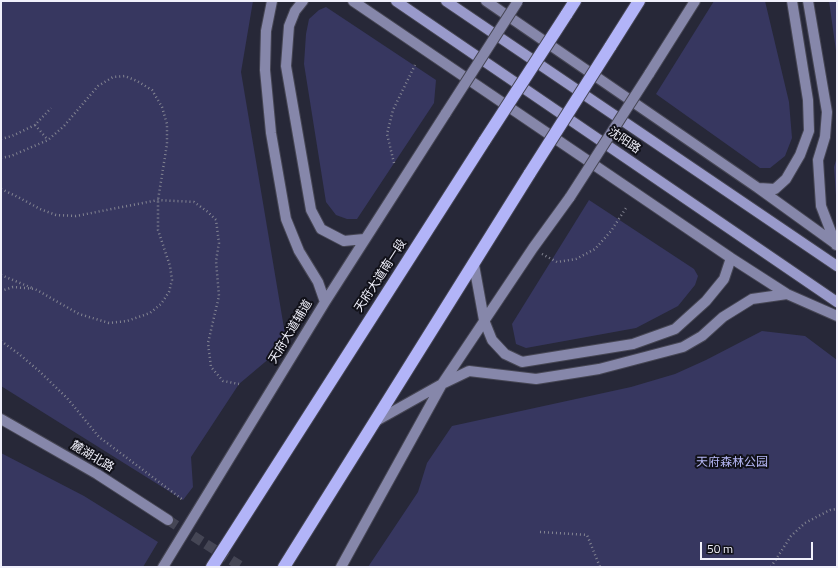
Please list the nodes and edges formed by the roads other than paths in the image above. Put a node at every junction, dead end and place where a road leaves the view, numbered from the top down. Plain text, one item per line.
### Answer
1 (272, 1) edge
2 (303, 1) edge
3 (353, 1) edge
4 (396, 1) edge
5 (446, 1) edge
6 (486, 1) edge
7 (518, 1) edge
8 (575, 1) edge
9 (639, 1) edge
10 (695, 1) edge
11 (792, 1) edge
12 (808, 1) edge
13 (758, 188) junction
14 (364, 239) junction
15 (836, 245) edge
16 (731, 258) junction
17 (474, 264) junction
18 (837, 266) edge
19 (787, 294) junction
20 (325, 302) junction
21 (837, 302) edge
22 (837, 316) edge
23 (484, 320) junction
24 (442, 384) junction
25 (1, 419) edge
26 (376, 421) junction
27 (168, 520) tunnel mouth
28 (163, 567) edge
29 (212, 567) edge
30 (284, 567) edge
31 (341, 567) edge

1 - 20 street
2 - 14 street
3 - 16 street
4 - 21 main road, 沈阳路
5 - 18 main road, 沈阳路
6 - 13 street
7 - 14 street, 天府大道辅道, bridge
8 - 29 highway, 天府大道南一段, bridge
9 - 17 highway, bridge
10 - 23 street, bridge
11 - 13 street
12 - 15 street
13 - 15 street
14 - 20 street, 天府大道辅道
16 - 19 street
16 - 23 street
17 - 23 street
17 - 26 highway
19 - 22 street
19 - 24 street
20 - 28 street, 天府大道辅道
23 - 24 street
24 - 26 street
24 - 31 street
25 - 27 street, 麓湖北路
26 - 30 highway

